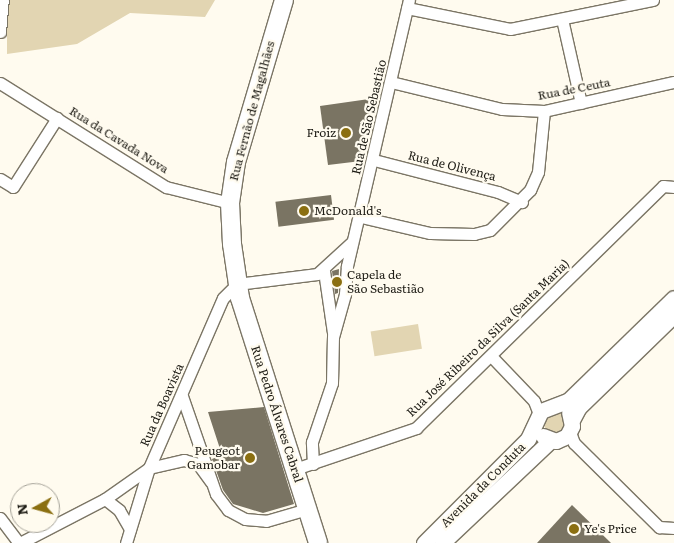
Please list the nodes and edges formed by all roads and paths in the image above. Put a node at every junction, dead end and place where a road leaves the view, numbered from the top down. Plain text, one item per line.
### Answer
1 (3, 0) edge
2 (284, 0) edge
3 (653, 0) edge
4 (408, 4) edge
5 (562, 19) junction
6 (0, 32) edge
7 (391, 82) junction
8 (674, 82) edge
9 (2, 87) edge
10 (581, 103) junction
11 (544, 111) junction
12 (57, 118) junction
13 (374, 160) junction
14 (0, 179) edge
15 (674, 187) edge
16 (230, 202) junction
17 (522, 202) junction
18 (360, 217) junction
19 (354, 239) junction
20 (324, 270) junction
21 (237, 284) junction
22 (674, 298) edge
23 (674, 315) edge
24 (333, 337) junction
25 (491, 356) junction
26 (182, 396) junction
27 (543, 410) junction
28 (566, 435) junction
29 (313, 464) junction
30 (149, 468) junction
31 (295, 469) junction
32 (212, 482) junction
33 (105, 499) junction
34 (308, 509) junction
35 (0, 518) edge
36 (674, 528) edge
37 (130, 529) junction
38 (20, 543) edge
39 (126, 543) edge
40 (318, 543) edge
41 (424, 543) edge
42 (442, 543) edge

1 - 6 street
2 - 16 main road, Rua Fernão de Magalhães
3 - 5 street
4 - 5 street
4 - 7 street, Rua de São Sebastião
5 - 10 street
7 - 11 street, Rua de Ceuta
7 - 13 street, Rua de São Sebastião
8 - 10 street, Rua de Ceuta
9 - 12 street, Rua da Cavada Nova
10 - 11 street, Rua de Ceuta
11 - 17 street
12 - 14 street
12 - 16 street, Rua da Cavada Nova
13 - 17 street, Rua de Olivença
13 - 18 street, Rua de São Sebastião
15 - 25 street, Rua José Ribeiro da Silva (Santa Maria)
16 - 21 main road, Rua Fernão de Magalhães
17 - 18 street
18 - 19 street, Rua de São Sebastião
19 - 20 street, Rua de São Sebastião
19 - 24 street, Rua de São Sebastião
20 - 21 street
20 - 24 street, Rua de São Sebastião
21 - 26 street, Rua da Boavista
21 - 31 main road, Rua Pedro Álvares Cabral
22 - 27 main road, Avenida da Conduta
23 - 28 main road, Avenida da Conduta
24 - 29 street, Rua de São Sebastião
25 - 27 street
25 - 29 street, Rua José Ribeiro da Silva (Santa Maria)
26 - 30 street, Rua da Boavista
26 - 32 street
27 - 28 main road
27 - 28 main road
27 - 41 main road, Avenida da Conduta
28 - 36 street
28 - 42 main road, Avenida da Conduta
29 - 31 street, Rua José Ribeiro da Silva (Santa Maria)
30 - 32 street
30 - 33 street
30 - 37 street, Rua da Boavista
31 - 34 main road, Rua Pedro Álvares Cabral
32 - 34 street
33 - 37 street
33 - 38 street
34 - 40 main road, Rua Pedro Álvares Cabral
35 - 38 street
37 - 39 street, Rua da Boavista

